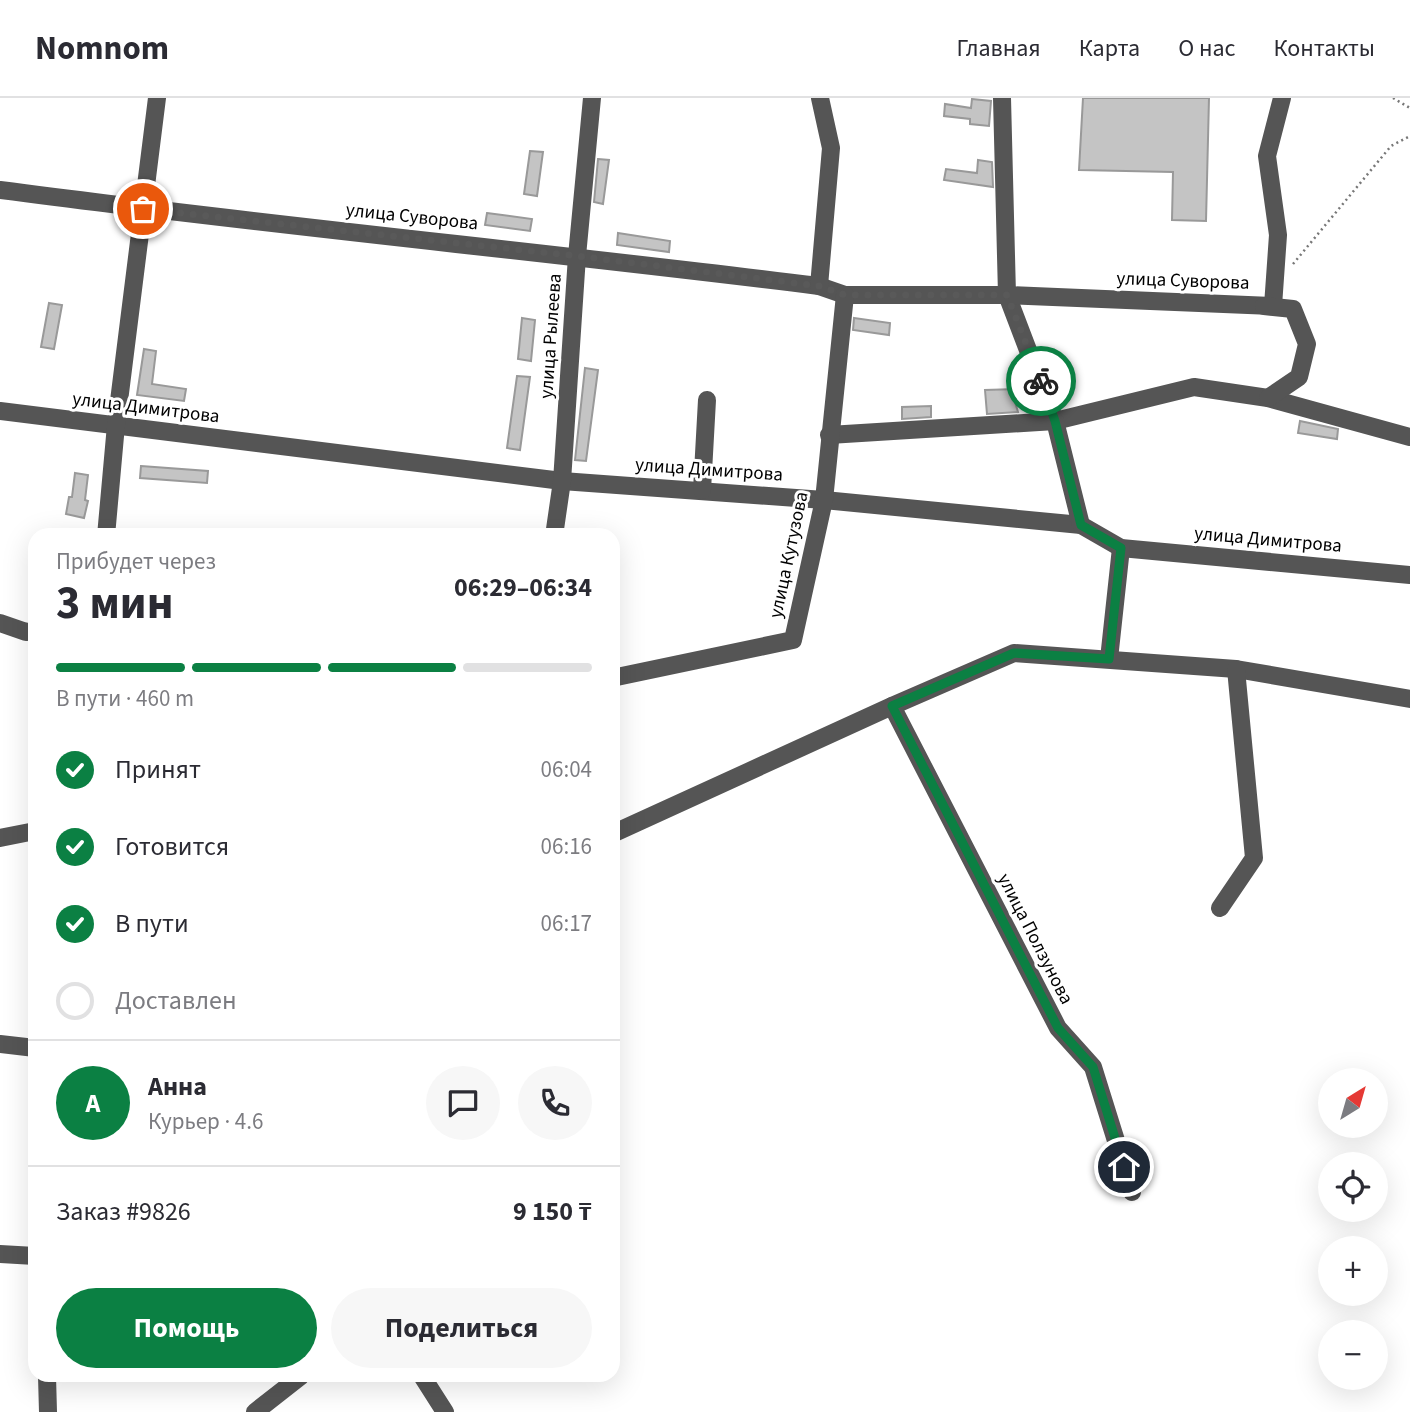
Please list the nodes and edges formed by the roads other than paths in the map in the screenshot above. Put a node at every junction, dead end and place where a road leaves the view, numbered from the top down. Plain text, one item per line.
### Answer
1 (157, 98) edge
2 (592, 98) edge
3 (821, 98) edge
4 (1002, 98) edge
5 (1282, 98) edge
6 (0, 190) edge
7 (143, 209) junction
8 (577, 256) junction
9 (819, 286) junction
10 (845, 295) junction
11 (1007, 295) junction
12 (1261, 306) junction
13 (1268, 398) junction
14 (707, 400) dead end
15 (0, 411) edge
16 (1055, 421) junction
17 (116, 425) junction
18 (829, 435) junction
19 (1410, 438) edge
20 (562, 481) junction
21 (702, 491) junction
22 (824, 500) junction
23 (1081, 525) junction
24 (107, 528) edge
25 (555, 528) edge
26 (1121, 548) junction
27 (1410, 575) edge
28 (0, 623) edge
29 (28, 632) edge
30 (1109, 659) junction
31 (1236, 668) junction
32 (620, 676) edge
33 (1410, 699) edge
34 (892, 706) junction
35 (620, 830) edge
36 (28, 832) edge
37 (0, 838) edge
38 (1220, 908) dead end
39 (0, 1044) edge
40 (28, 1047) edge
41 (1132, 1192) dead end
42 (0, 1254) edge
43 (28, 1256) edge
44 (47, 1382) edge
45 (294, 1382) edge
46 (426, 1382) edge
47 (48, 1412) edge
48 (255, 1412) edge
49 (445, 1412) edge

1 - 7 street
2 - 8 street, улица Рылеева
3 - 9 street
4 - 11 street
5 - 12 street, улица Суворова
6 - 7 street, улица Суворова
7 - 8 street, улица Суворова
7 - 17 street
8 - 9 street, улица Суворова
8 - 20 street, улица Рылеева
9 - 10 street, улица Суворова
10 - 11 street, улица Суворова
10 - 18 street, улица Кутузова
11 - 12 street, улица Суворова
11 - 16 street
12 - 13 street
13 - 16 street
13 - 19 street
14 - 21 street
15 - 17 street, улица Димитрова
16 - 18 street
16 - 23 street
17 - 20 street, улица Димитрова
17 - 24 street
18 - 22 street, улица Кутузова
20 - 21 street, улица Димитрова
20 - 25 street, улица Рылеева
21 - 22 street, улица Димитрова
22 - 23 street, улица Димитрова
22 - 32 street, улица Кутузова
23 - 26 street, улица Димитрова
26 - 27 street, улица Димитрова
26 - 30 street
28 - 29 street
30 - 31 street
30 - 34 street
31 - 33 street
31 - 38 street
34 - 35 street
34 - 41 street, улица Ползунова
36 - 37 street
39 - 40 street
42 - 43 street
44 - 47 street
45 - 48 street
46 - 49 street

